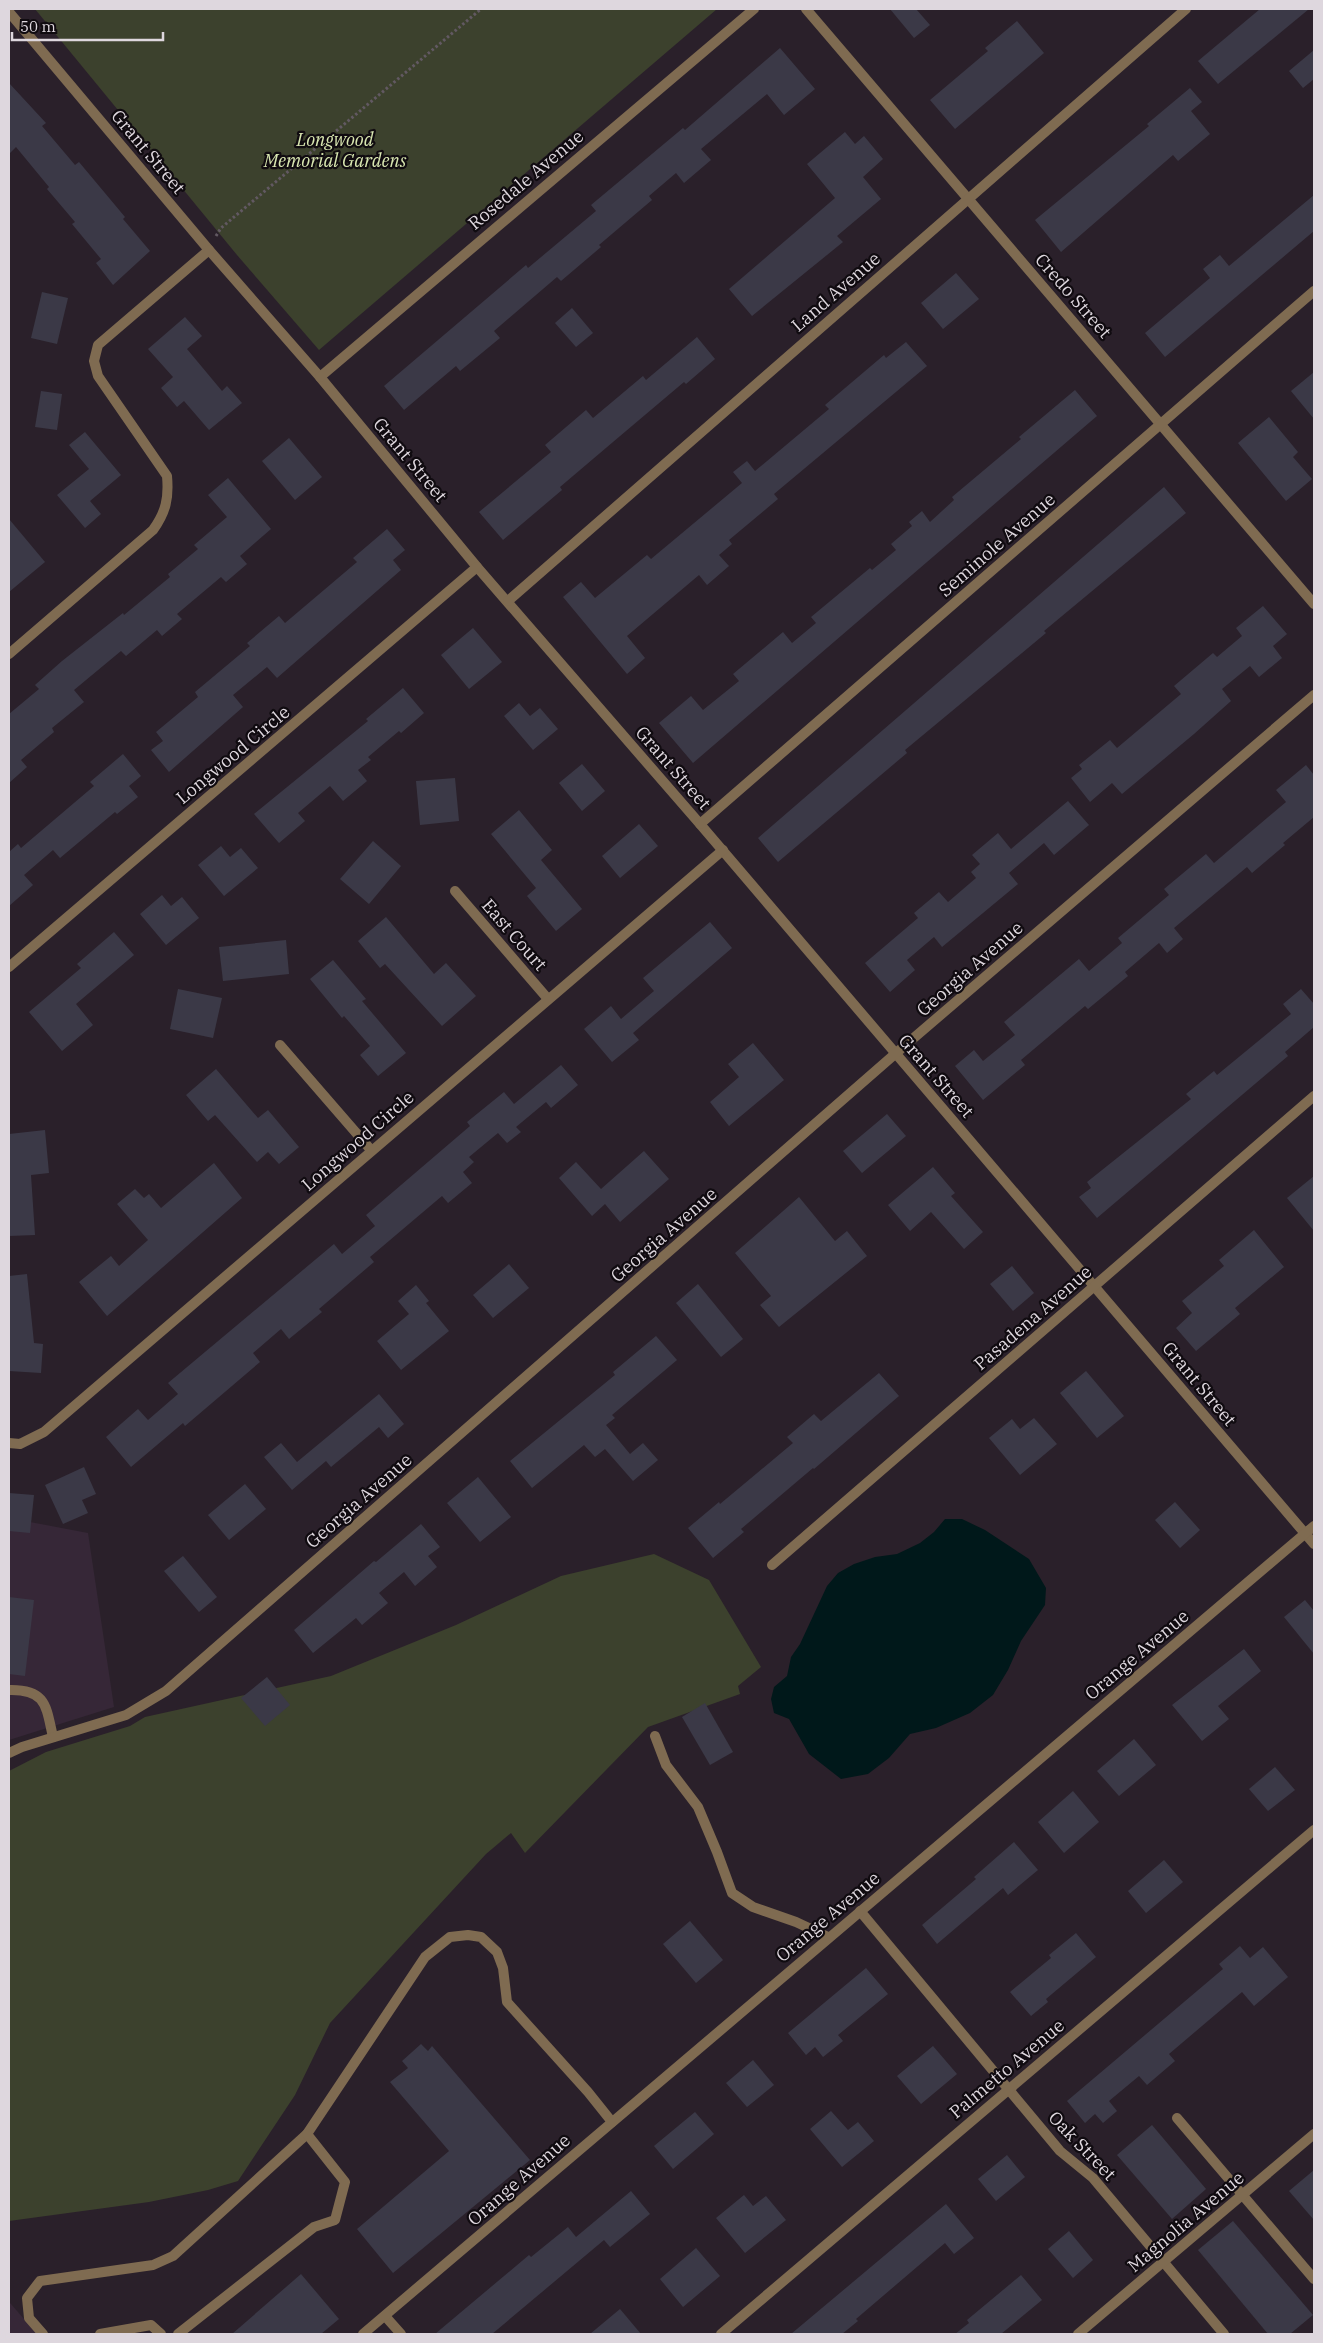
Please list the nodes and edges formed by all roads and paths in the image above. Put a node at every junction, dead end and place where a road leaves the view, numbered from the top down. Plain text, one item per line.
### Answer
1 (481, 9) edge
2 (754, 9) edge
3 (806, 9) edge
4 (1186, 9) edge
5 (9, 12) edge
6 (967, 199) junction
7 (209, 250) junction
8 (1314, 291) edge
9 (320, 377) junction
10 (1162, 424) junction
11 (478, 567) junction
12 (508, 601) junction
13 (1314, 604) edge
14 (9, 654) edge
15 (1314, 695) edge
16 (700, 824) junction
17 (723, 850) junction
18 (455, 891) dead end
19 (9, 966) edge
20 (548, 1000) junction
21 (280, 1045) dead end
22 (895, 1054) junction
23 (1314, 1096) edge
24 (371, 1150) junction
25 (1095, 1286) junction
26 (9, 1443) edge
27 (1314, 1526) edge
28 (1305, 1534) junction
29 (1314, 1544) edge
30 (772, 1565) dead end
31 (9, 1690) edge
32 (655, 1736) dead end
33 (53, 1737) junction
34 (9, 1754) edge
35 (1314, 1830) edge
36 (860, 1910) junction
37 (828, 1937) junction
38 (1008, 2089) junction
39 (1177, 2118) dead end
40 (612, 2122) junction
41 (307, 2134) junction
42 (1314, 2134) edge
43 (1243, 2195) junction
44 (1164, 2262) junction
45 (1314, 2279) edge
46 (385, 2316) junction
47 (43, 2334) edge
48 (100, 2334) edge
49 (161, 2334) edge
50 (178, 2334) edge
51 (363, 2334) edge
52 (401, 2334) edge
53 (721, 2334) edge
54 (1078, 2334) edge
55 (1224, 2334) edge

1 - 7 path
2 - 9 street, Rosedale Avenue
3 - 6 street, Credo Street
4 - 6 street, Land Avenue
5 - 7 street, Grant Street
6 - 10 street, Credo Street
6 - 12 street, Land Avenue
7 - 9 street, Grant Street
7 - 14 street
8 - 10 street, Seminole Avenue
9 - 11 street, Grant Street
10 - 13 street, Credo Street
10 - 16 street, Seminole Avenue
11 - 12 street, Grant Street
11 - 19 street, Longwood Circle
12 - 16 street, Grant Street
15 - 22 street, Georgia Avenue
16 - 17 street, Grant Street
17 - 20 street, Longwood Circle
17 - 22 street, Grant Street
18 - 20 street, East Court
20 - 24 street, Longwood Circle
21 - 24 street
22 - 25 street, Grant Street
22 - 33 street, Georgia Avenue
23 - 25 street, Pasadena Avenue
24 - 26 street, Longwood Circle
25 - 28 street, Grant Street
25 - 30 street, Pasadena Avenue
27 - 28 street, Orange Avenue
28 - 29 street, Grant Street
28 - 36 street, Orange Avenue
31 - 33 street
32 - 37 street
33 - 34 street, Georgia Avenue
35 - 38 street, Palmetto Avenue
36 - 37 street, Orange Avenue
36 - 38 street, Oak Street
37 - 40 street, Orange Avenue
38 - 44 street, Oak Street
38 - 53 street, Palmetto Avenue
39 - 43 street
40 - 41 street
40 - 46 street, Orange Avenue
41 - 47 street
41 - 50 street
42 - 43 street, Magnolia Avenue
43 - 44 street, Magnolia Avenue
43 - 45 street
44 - 54 street, Magnolia Avenue
44 - 55 street, Oak Street
46 - 51 street, Orange Avenue
46 - 52 street
48 - 49 street

